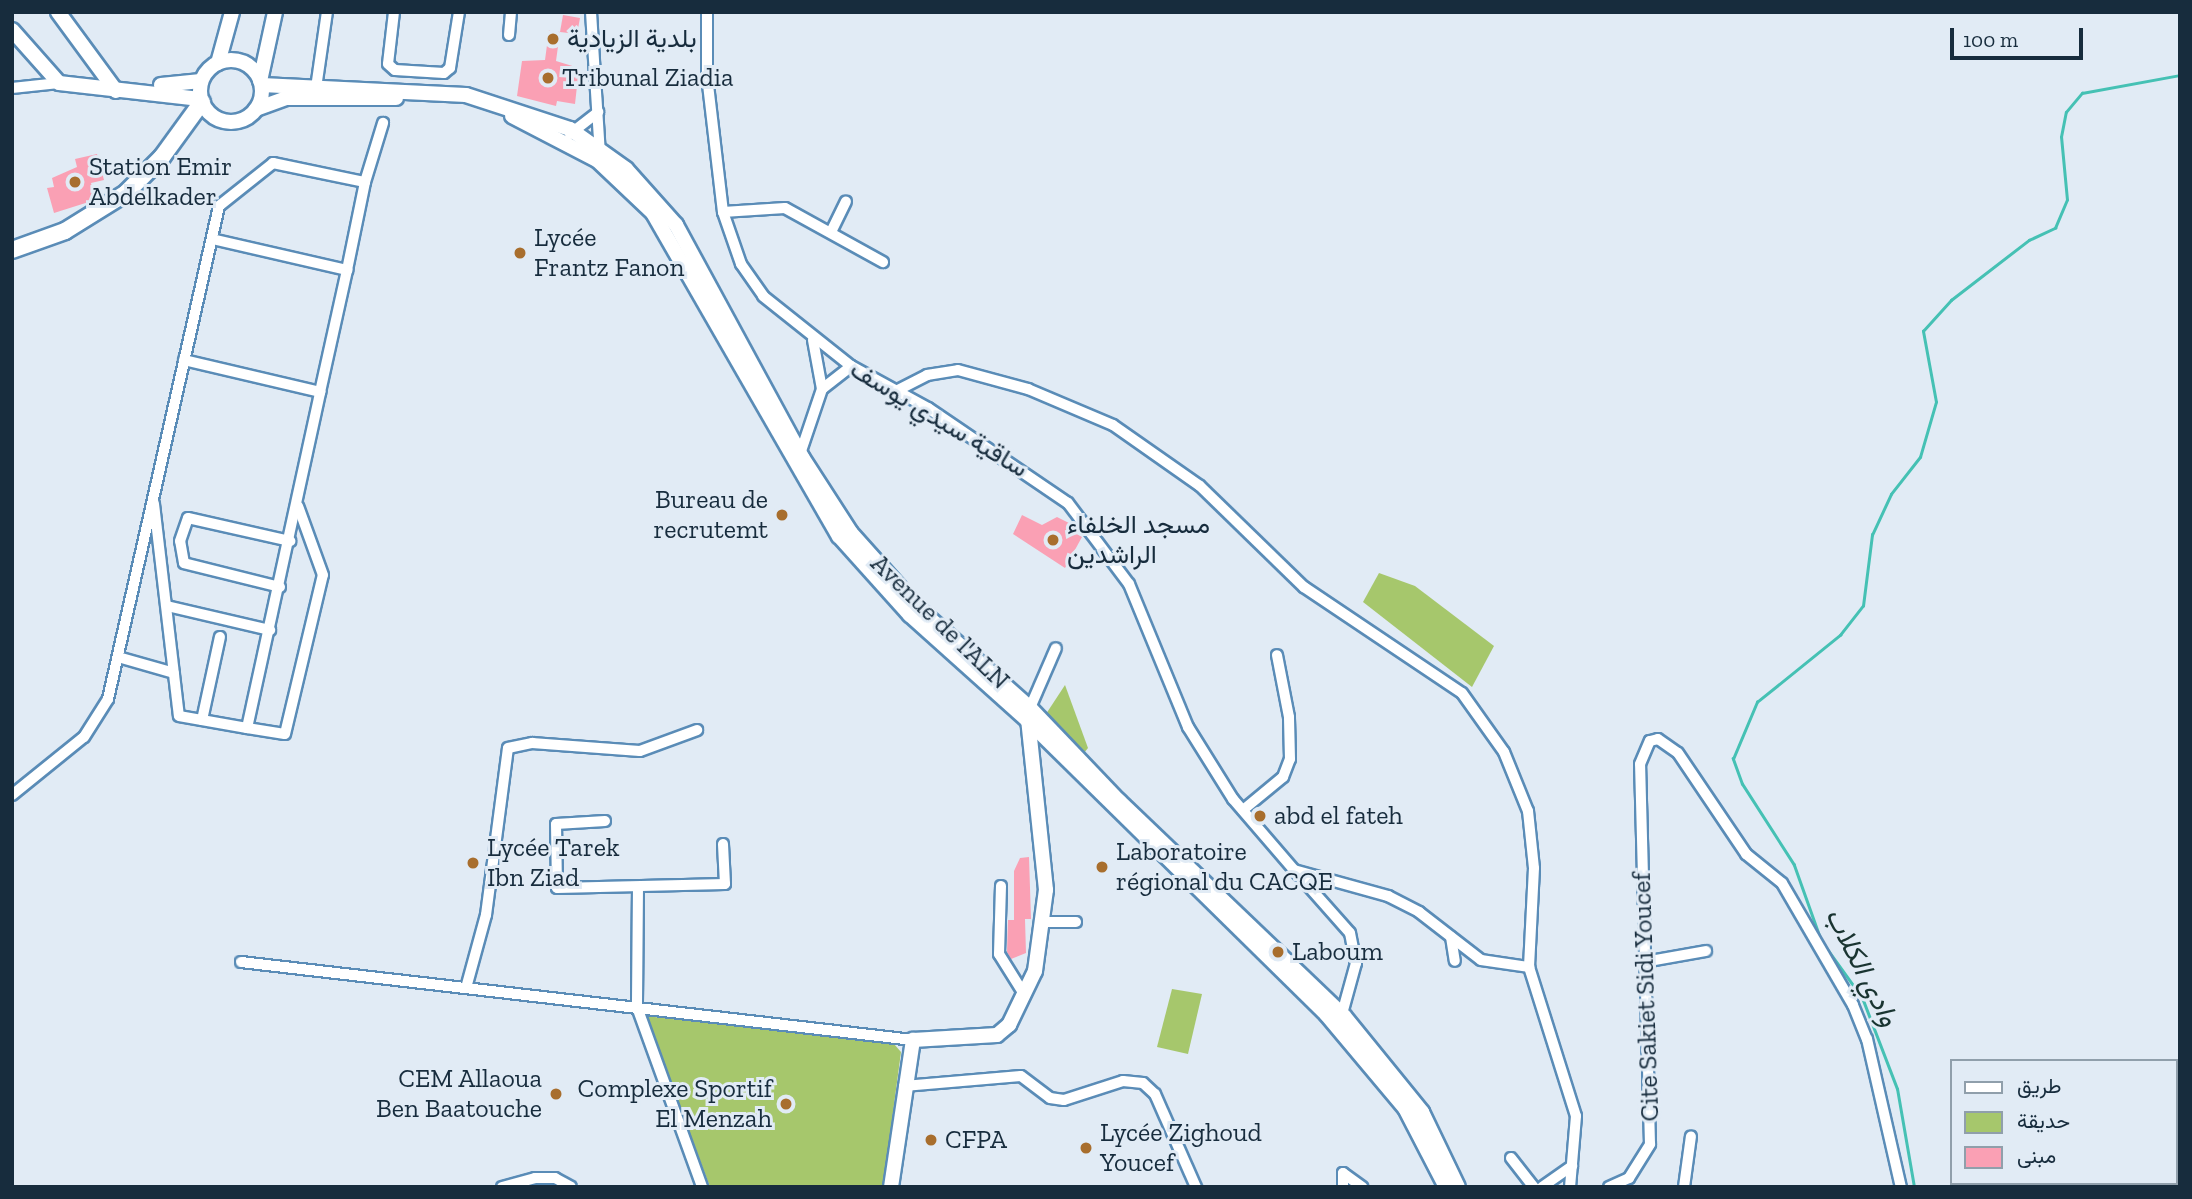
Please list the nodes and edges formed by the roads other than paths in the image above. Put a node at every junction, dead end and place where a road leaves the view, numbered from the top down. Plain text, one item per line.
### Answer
1 (58, 12) edge
2 (232, 12) edge
3 (275, 12) edge
4 (327, 12) edge
5 (394, 12) edge
6 (459, 12) edge
7 (512, 12) edge
8 (590, 12) edge
9 (707, 12) edge
10 (12, 30) edge
11 (509, 35) dead end
12 (218, 63) junction
13 (420, 72) junction
14 (201, 80) junction
15 (59, 83) junction
16 (261, 83) junction
17 (12, 88) edge
18 (316, 88) junction
19 (421, 89) junction
20 (116, 91) junction
21 (201, 100) junction
22 (256, 109) junction
23 (598, 112) junction
24 (383, 123) dead end
25 (569, 135) junction
26 (600, 155) junction
27 (365, 182) junction
28 (846, 201) dead end
29 (723, 212) junction
30 (831, 232) junction
31 (212, 239) junction
32 (12, 250) edge
33 (883, 262) dead end
34 (347, 270) junction
35 (813, 340) junction
36 (184, 360) junction
37 (851, 366) junction
38 (822, 389) junction
39 (898, 390) junction
40 (320, 392) junction
41 (797, 460) junction
42 (152, 495) junction
43 (298, 506) junction
44 (290, 541) junction
45 (279, 587) junction
46 (167, 606) junction
47 (270, 630) junction
48 (220, 638) dead end
49 (1056, 648) dead end
50 (1277, 655) dead end
51 (118, 657) junction
52 (174, 673) junction
53 (1029, 715) junction
54 (202, 720) junction
55 (247, 728) junction
56 (697, 730) dead end
57 (12, 795) edge
58 (1243, 810) junction
59 (605, 821) dead end
60 (723, 844) dead end
61 (1294, 870) junction
62 (1001, 886) dead end
63 (638, 887) junction
64 (1044, 922) junction
65 (1076, 922) dead end
66 (1451, 937) junction
67 (1706, 951) dead end
68 (1455, 961) dead end
69 (241, 962) dead end
70 (1644, 962) junction
71 (1529, 967) junction
72 (466, 988) junction
73 (1024, 994) junction
74 (637, 1007) junction
75 (1340, 1021) junction
76 (913, 1040) junction
77 (904, 1086) junction
78 (1691, 1136) dead end
79 (1511, 1158) dead end
80 (1572, 1166) junction
81 (502, 1187) edge
82 (571, 1187) edge
83 (702, 1187) edge
84 (891, 1187) edge
85 (1196, 1187) edge
86 (1343, 1187) edge
87 (1362, 1187) edge
88 (1446, 1187) edge
89 (1458, 1187) edge
90 (1534, 1187) edge
91 (1542, 1187) edge
92 (1570, 1187) edge
93 (1609, 1187) edge
94 (1684, 1187) edge
95 (1901, 1187) edge

1 - 20 main road
2 - 12 main road
3 - 16 main road
4 - 18 street
5 - 13 street
6 - 13 street
7 - 11 street
8 - 23 street
9 - 29 street, ساقية سيدي يوسف
10 - 15 main road
12 - 14 main road
12 - 16 main road
13 - 19 street
14 - 20 main road
14 - 21 main road
15 - 17 street
15 - 20 main road
16 - 18 main road
16 - 22 main road
18 - 19 main road
19 - 25 main road
20 - 21 main road
21 - 22 main road
21 - 32 highway
22 - 25 main road
23 - 25 street
23 - 26 street
24 - 27 street
25 - 26 main road
26 - 41 main road
27 - 31 street
27 - 34 street
28 - 30 street
29 - 30 street
29 - 35 street, ساقية سيدي يوسف
30 - 33 street
31 - 34 street
31 - 36 street
34 - 40 street
35 - 37 street, ساقية سيدي يوسف
35 - 38 street
36 - 40 street
36 - 42 street
37 - 38 street
37 - 39 street, ساقية سيدي يوسف
38 - 41 street
39 - 58 street, ساقية سيدي يوسف
39 - 71 street
40 - 43 street
41 - 53 main road
42 - 46 street
42 - 51 street
43 - 44 street
43 - 55 street
44 - 45 street
44 - 45 street
45 - 47 street
46 - 47 street
46 - 52 street
47 - 55 street
48 - 54 street
49 - 53 street
50 - 58 street
51 - 52 street
51 - 57 street
52 - 54 street
53 - 64 main road
53 - 75 main road
54 - 55 street
56 - 72 street
58 - 61 street, ساقية سيدي يوسف
59 - 63 street
60 - 63 street
61 - 66 street
61 - 75 street, ساقية سيدي يوسف
62 - 73 street
63 - 74 street
64 - 65 street
64 - 73 main road
66 - 68 street
66 - 71 street
67 - 70 street
69 - 72 street
70 - 93 street, Cite Sakiet Sidi Youcef
70 - 95 street, Cite Sakiet Sidi Youcef
71 - 80 street
72 - 74 street
73 - 76 main road
74 - 76 street
74 - 83 street
75 - 88 main road
75 - 89 main road
76 - 77 main road
77 - 84 main road
77 - 85 street
78 - 94 street
79 - 90 street
80 - 91 street
80 - 92 street
81 - 82 street
86 - 87 street

